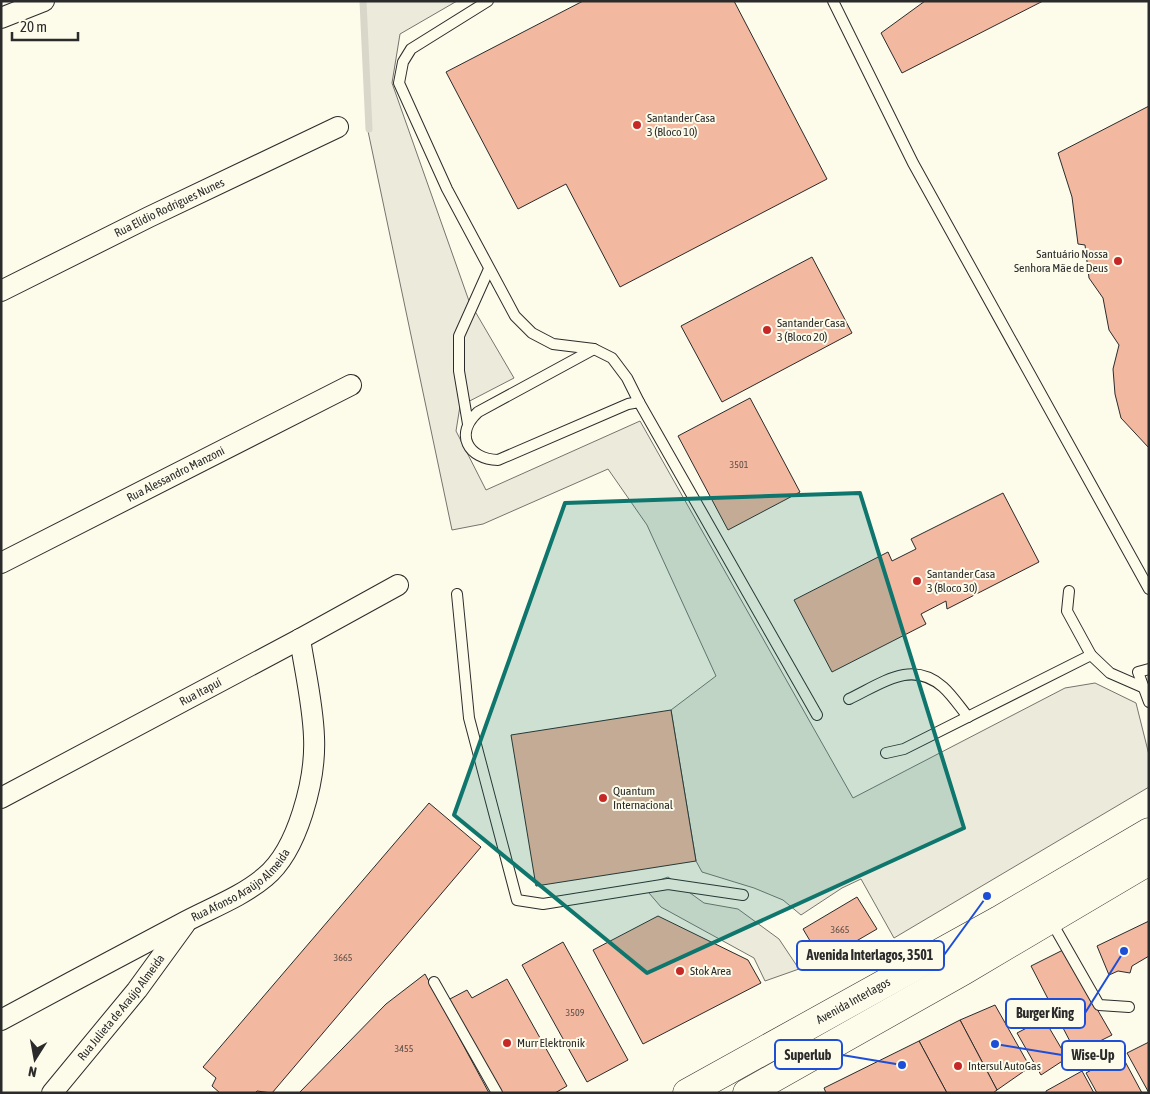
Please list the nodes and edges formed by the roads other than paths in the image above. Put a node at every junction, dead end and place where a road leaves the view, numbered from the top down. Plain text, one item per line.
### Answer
1 (44, 1) edge
2 (488, 1) edge
3 (833, 1) edge
4 (1, 18) edge
5 (338, 127) dead end
6 (489, 269) junction
7 (1, 292) edge
8 (594, 349) junction
9 (351, 385) dead end
10 (639, 402) junction
11 (468, 424) junction
12 (1, 563) edge
13 (398, 585) dead end
14 (1149, 589) edge
15 (1070, 591) dead end
16 (457, 594) dead end
17 (300, 639) junction
18 (1091, 655) junction
19 (1149, 669) edge
20 (1147, 689) edge
21 (850, 699) dead end
22 (1149, 702) edge
23 (817, 715) dead end
24 (968, 717) junction
25 (886, 753) dead end
26 (1, 798) edge
27 (1149, 832) edge
28 (1149, 861) edge
29 (743, 895) dead end
30 (188, 920) junction
31 (1051, 920) junction
32 (434, 982) dead end
33 (1129, 1006) dead end
34 (1, 1020) edge
35 (780, 1085) edge
36 (52, 1093) edge
37 (497, 1093) edge
38 (687, 1093) edge
39 (747, 1093) edge

1 - 4 street
2 - 6 lane
3 - 14 lane
5 - 7 street, Rua Elídio Rodrigues Nunes
6 - 8 lane
6 - 11 lane
8 - 10 lane
8 - 11 lane
9 - 12 street, Rua Alessandro Manzoni
10 - 11 lane
10 - 23 lane
13 - 17 street, Rua Itapuí
15 - 18 lane
16 - 29 lane
17 - 26 street, Rua Itapuí
17 - 30 street, Rua Afonso Araújo Almeida
18 - 20 lane
18 - 24 lane
19 - 20 lane
20 - 22 lane
21 - 24 lane
24 - 25 lane
27 - 38 main road, Avenida Interlagos
28 - 31 main road
30 - 34 street, Rua Afonso Araújo Almeida
30 - 36 street, Rua Julieta de Araújo Almeida
31 - 33 lane
31 - 35 main road
32 - 37 lane
35 - 39 main road

